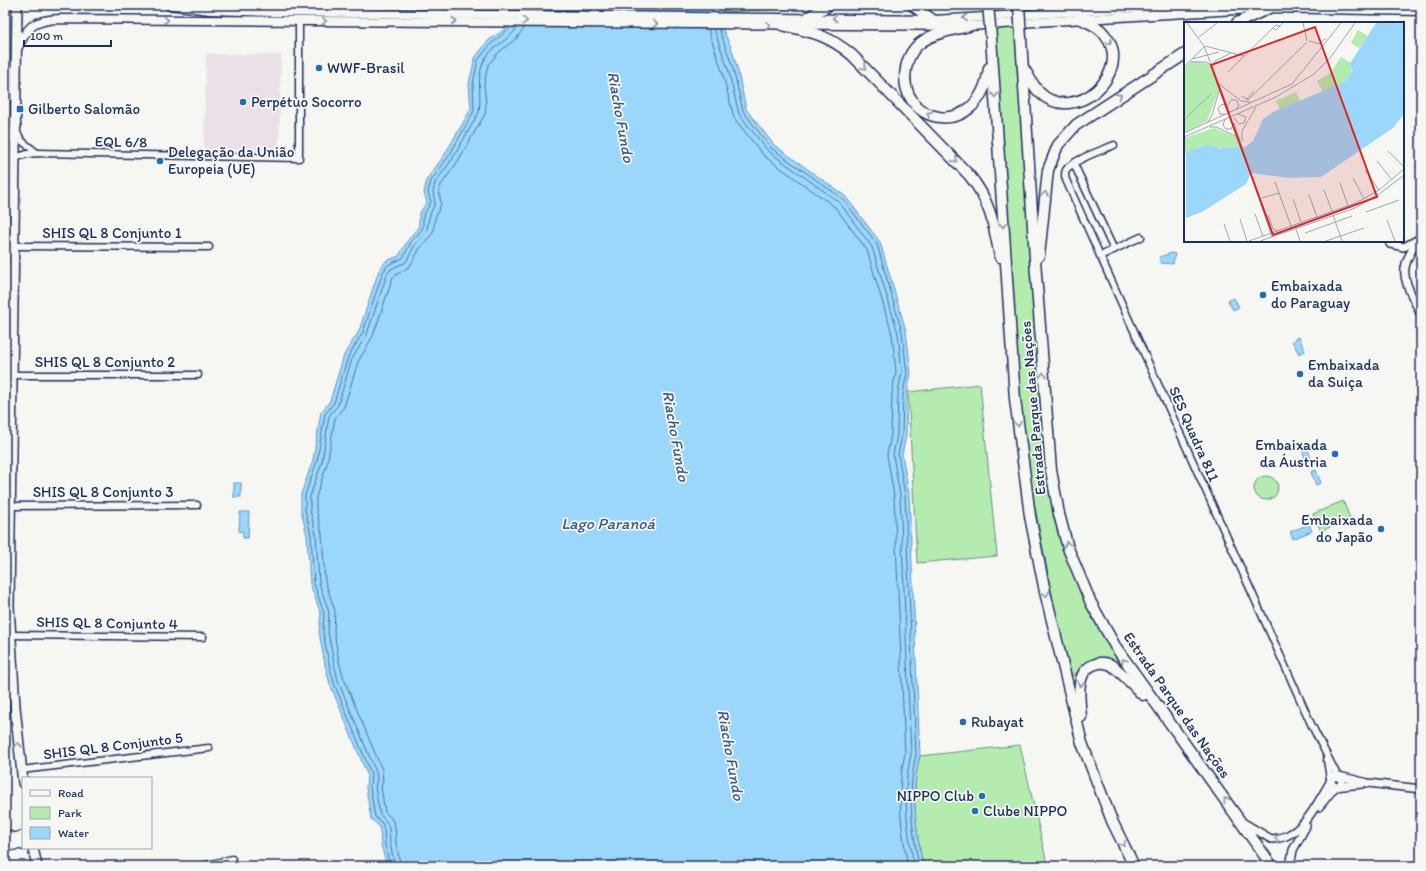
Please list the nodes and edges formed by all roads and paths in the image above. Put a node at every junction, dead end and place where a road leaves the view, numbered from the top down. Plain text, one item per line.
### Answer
1 (17, 5) edge
2 (169, 5) edge
3 (829, 5) edge
4 (912, 5) edge
5 (988, 5) edge
6 (1019, 5) edge
7 (1091, 5) edge
8 (1186, 5) edge
9 (1269, 8) junction
10 (1421, 12) edge
11 (1079, 15) junction
12 (486, 17) junction
13 (808, 17) junction
14 (934, 20) junction
15 (299, 21) junction
16 (1239, 22) edge
17 (782, 25) junction
18 (969, 26) junction
19 (992, 40) junction
20 (17, 50) junction
21 (1184, 55) edge
22 (1023, 67) junction
23 (16, 129) junction
24 (5, 142) edge
25 (1114, 145) dead end
26 (38, 153) junction
27 (16, 158) junction
28 (1074, 164) junction
29 (1141, 237) dead end
30 (1420, 237) edge
31 (1390, 244) dead end
32 (14, 246) junction
33 (209, 247) dead end
34 (1114, 250) junction
35 (1100, 256) junction
36 (1036, 274) junction
37 (1008, 296) junction
38 (1421, 315) edge
39 (9, 317) edge
40 (9, 331) edge
41 (12, 375) junction
42 (198, 375) dead end
43 (8, 494) edge
44 (197, 505) dead end
45 (10, 506) junction
46 (7, 580) edge
47 (7, 602) edge
48 (10, 635) junction
49 (203, 637) dead end
50 (1159, 710) junction
51 (1082, 742) junction
52 (209, 748) dead end
53 (21, 770) junction
54 (22, 777) edge
55 (1335, 781) junction
56 (1368, 783) junction
57 (1421, 789) edge
58 (1241, 821) junction
59 (5, 834) edge
60 (22, 836) edge
61 (22, 845) edge
62 (5, 847) edge
63 (32, 850) edge
64 (232, 859) dead end
65 (5, 861) edge
66 (6, 866) edge
67 (37, 866) edge
68 (203, 866) edge
69 (1134, 866) edge
70 (1272, 866) edge
71 (1290, 866) edge

1 - 20 main road
2 - 12 main road
3 - 13 highway
4 - 14 highway
5 - 19 highway, Estrada Parque das Nações, bridge
6 - 22 highway, Estrada Parque das Nações, bridge
7 - 11 highway
8 - 11 main road
9 - 10 main road
9 - 11 main road
9 - 16 highway
11 -> 14 main road
11 - 18 main road
11 -> 22 highway
12 - 13 main road
15 -> 12 main road
12 -> 17 main road
14 -> 13 main road
20 -> 15 main road
15 - 26 street, EQL 6/8
17 - 18 main road
17 -> 37 highway
19 -> 18 highway
19 -> 37 highway, Estrada Parque das Nações
20 - 23 main road
36 -> 21 highway
22 - 36 highway, Estrada Parque das Nações
23 - 24 main road
23 - 26 street
23 - 27 main road
25 - 28 street
26 - 27 street, EQL 6/8
27 - 32 main road
28 - 34 street
28 - 35 street, SES Quadra 811
29 - 34 street
30 - 31 street
30 - 38 street
32 - 33 street, SHIS QL 8 Conjunto 1
32 - 39 main road
34 - 35 street
35 - 55 street, SES Quadra 811
50 -> 36 highway, Estrada Parque das Nações
37 -> 51 highway, Estrada Parque das Nações
39 - 40 main road
40 - 41 main road
41 - 42 street, SHIS QL 8 Conjunto 2
41 - 43 main road
43 - 45 main road
44 - 45 street, SHIS QL 8 Conjunto 3
45 - 46 main road
46 - 47 main road
47 - 48 main road
48 - 49 street, SHIS QL 8 Conjunto 4
53 -> 48 main road
50 -> 51 highway
58 -> 50 highway, Estrada Parque das Nações
51 -> 69 highway, Estrada Parque das Nações
52 - 53 street, SHIS QL 8 Conjunto 5
53 - 54 main road
55 - 56 street
55 - 56 street
55 -> 58 street
55 - 71 street
56 - 57 street
58 - 70 highway, Estrada Parque das Nações
59 - 60 main road
61 - 62 main road
63 - 67 main road
64 - 68 street
65 - 66 main road

